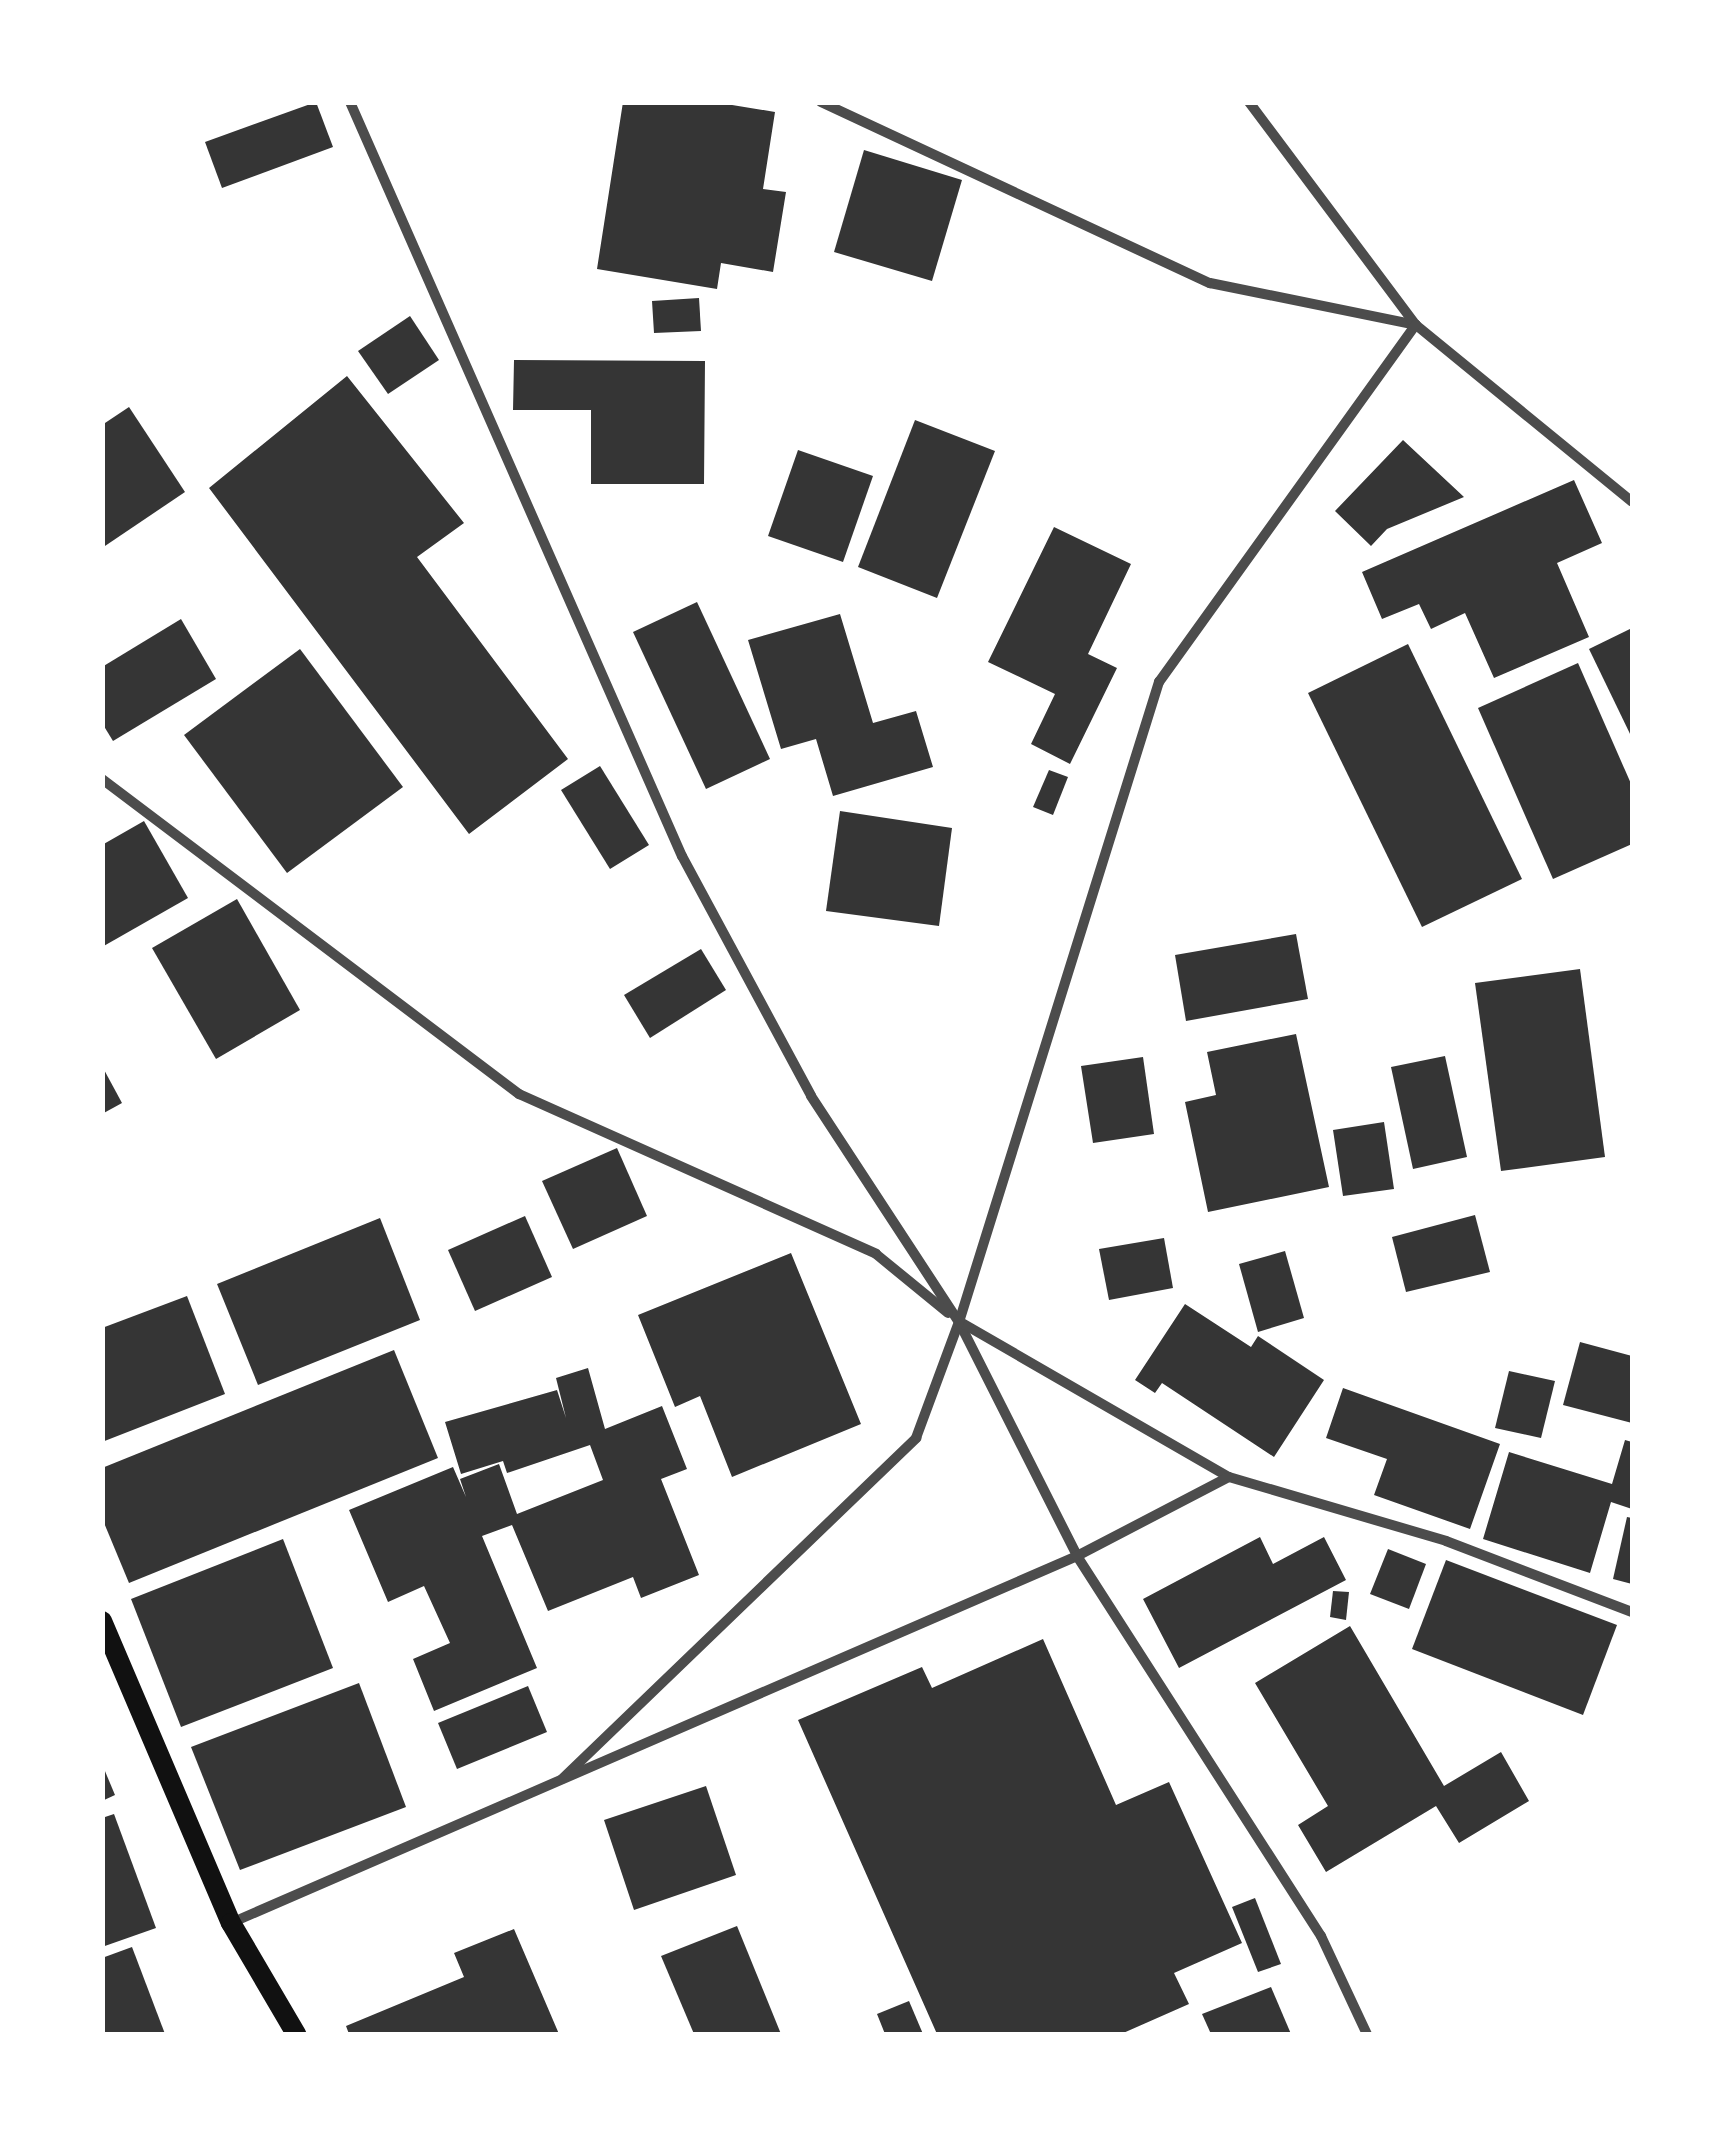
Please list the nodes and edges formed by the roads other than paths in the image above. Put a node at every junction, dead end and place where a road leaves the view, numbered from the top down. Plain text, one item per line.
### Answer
1 (350, 102) edge
2 (821, 102) edge
3 (1249, 102) edge
4 (1416, 325) junction
5 (1632, 502) edge
6 (102, 779) edge
7 (959, 1322) junction
8 (1228, 1477) junction
9 (1077, 1556) junction
10 (1632, 1612) edge
11 (102, 1621) edge
12 (562, 1779) junction
13 (231, 1923) junction
14 (296, 2034) edge
15 (1367, 2034) edge

1 - 7 street
2 - 4 street
3 - 4 street
4 - 5 street
4 - 7 street
6 - 7 street
7 - 8 street
7 - 9 street
7 - 12 street
8 - 9 street
8 - 10 street
9 - 12 street
9 - 15 street
11 - 13 main road
12 - 13 street
13 - 14 main road

